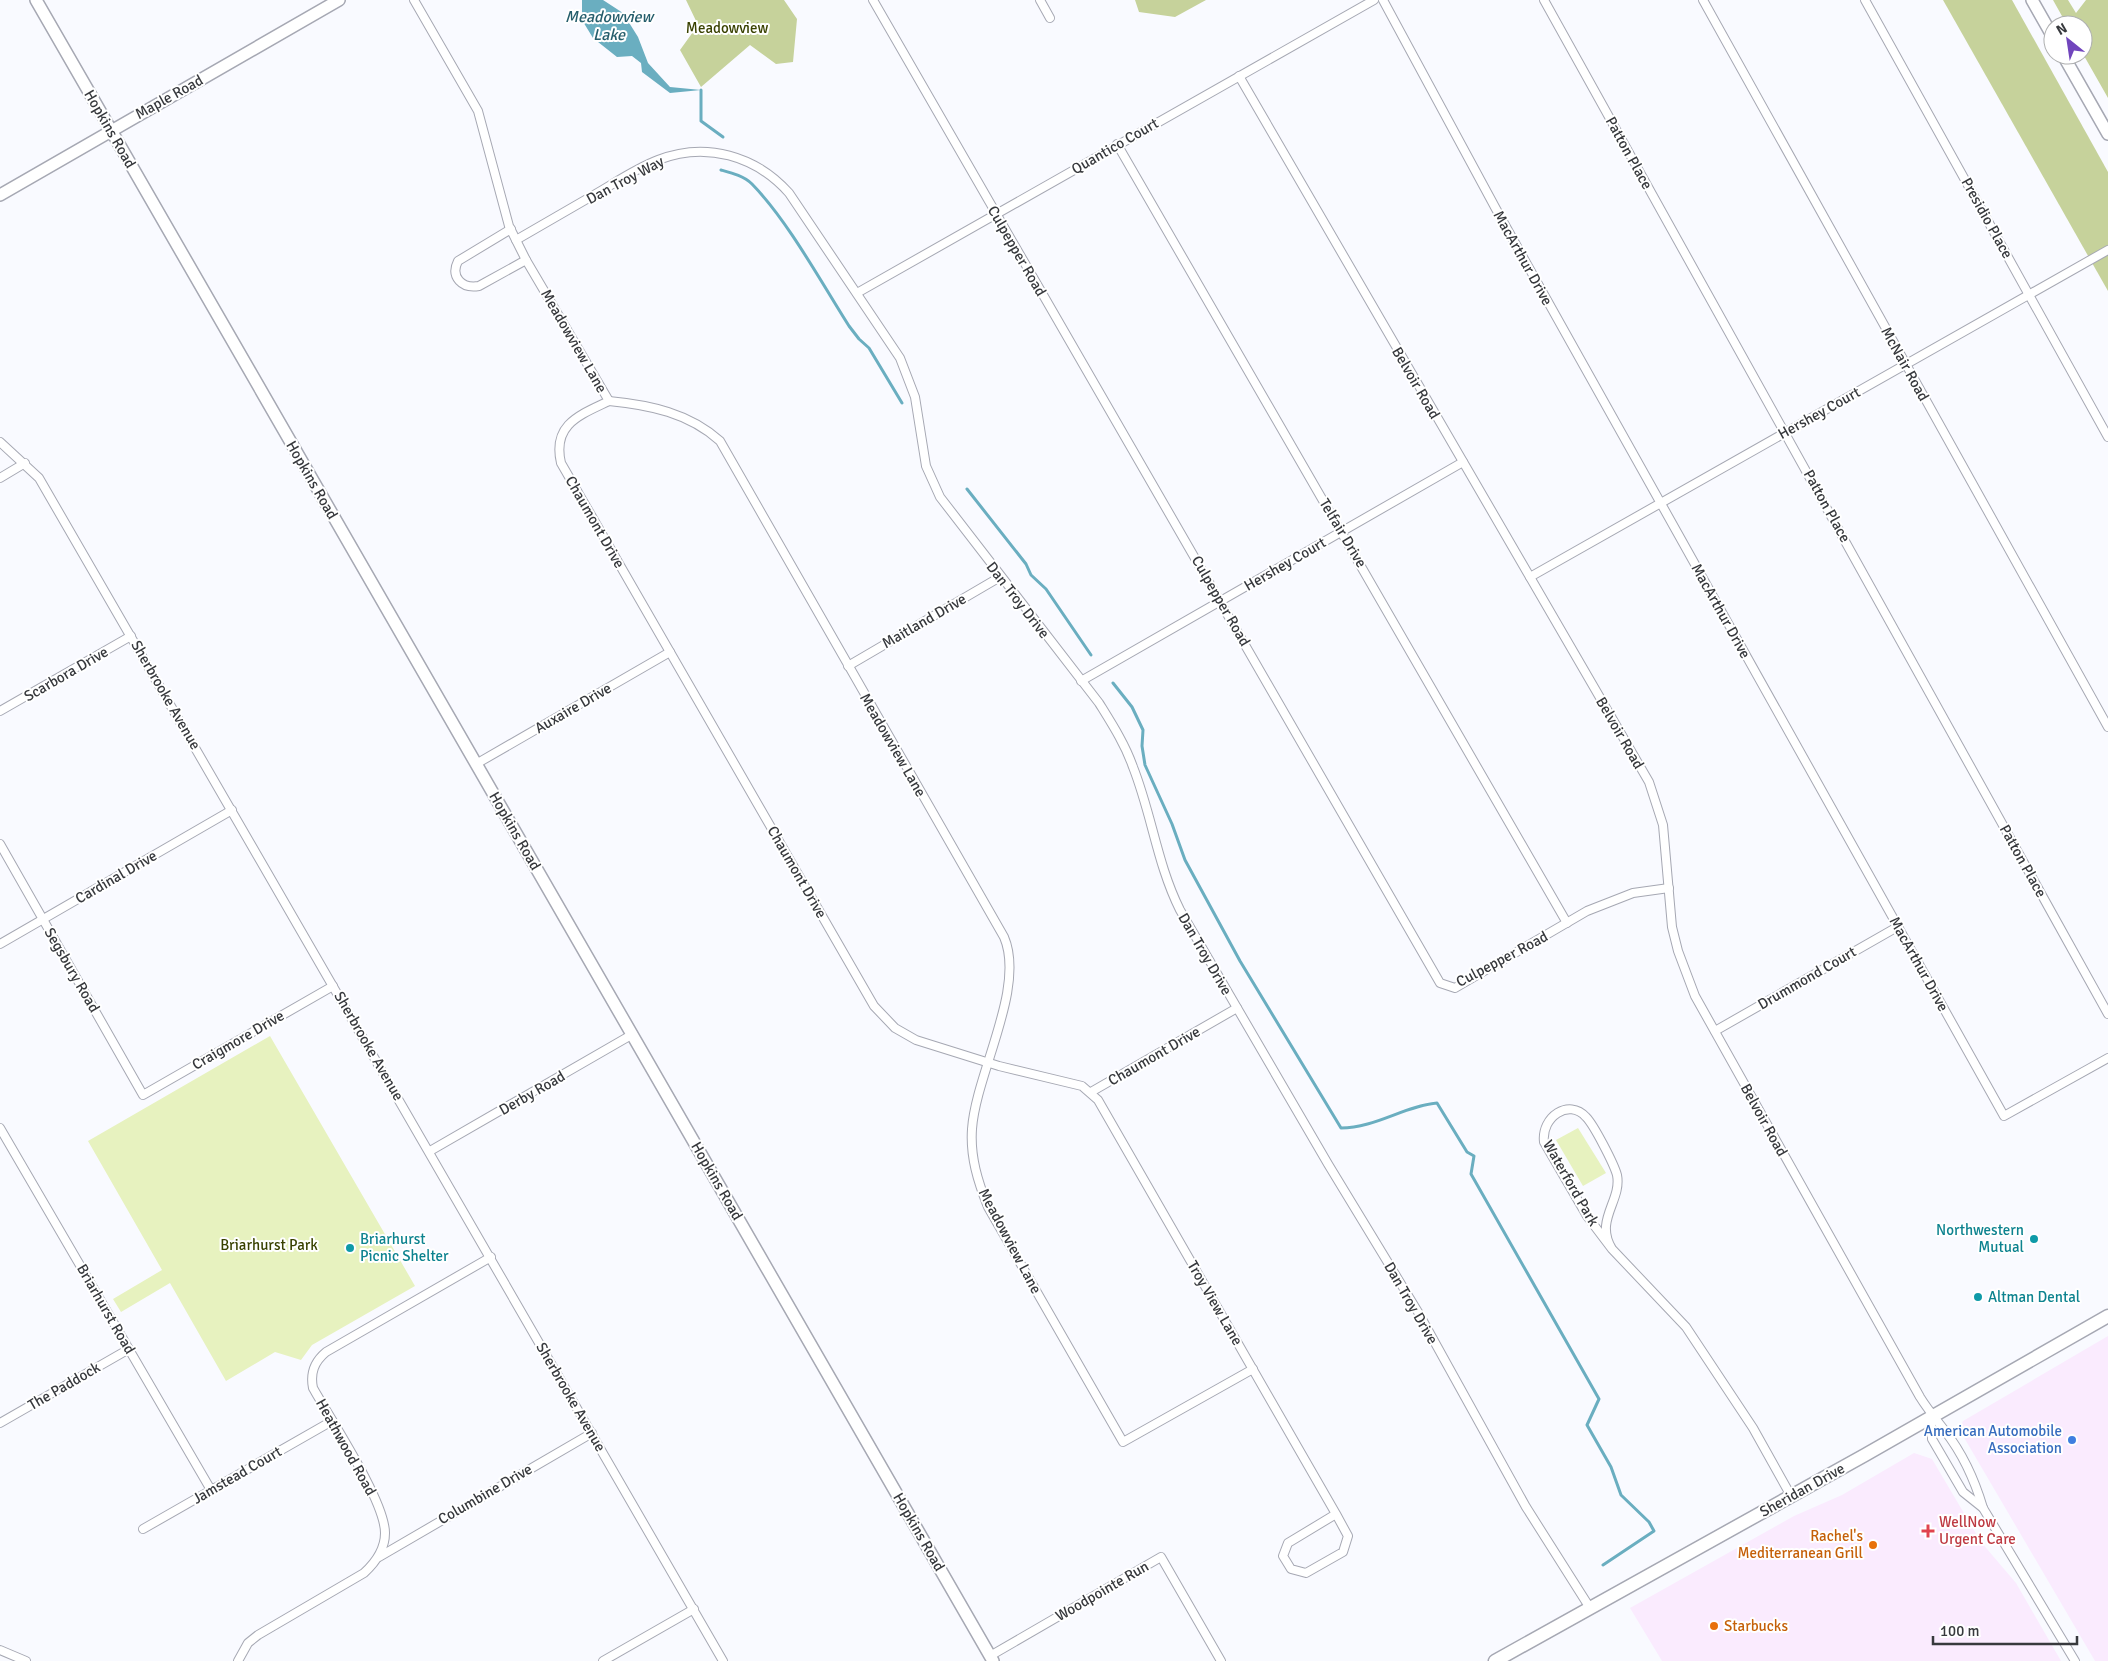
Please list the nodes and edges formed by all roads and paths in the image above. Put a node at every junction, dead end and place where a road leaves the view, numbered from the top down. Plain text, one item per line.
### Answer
1 (36, 0) edge
2 (339, 0) edge
3 (414, 0) edge
4 (873, 0) edge
5 (1040, 0) edge
6 (1374, 0) edge
7 (1383, 0) edge
8 (1544, 0) edge
9 (1703, 0) edge
10 (1865, 0) edge
11 (2032, 0) edge
12 (1050, 18) dead end
13 (2043, 19) edge
14 (2069, 65) edge
15 (1239, 76) junction
16 (110, 130) junction
17 (2108, 134) edge
18 (1117, 144) junction
19 (0, 195) edge
20 (995, 214) junction
21 (511, 229) junction
22 (516, 240) junction
23 (2108, 250) edge
24 (526, 260) junction
25 (857, 292) junction
26 (2029, 294) junction
27 (1905, 364) junction
28 (609, 401) junction
29 (1786, 432) junction
30 (2108, 437) edge
31 (0, 442) edge
32 (1463, 462) junction
33 (25, 463) junction
34 (0, 478) edge
35 (1660, 504) junction
36 (1341, 532) junction
37 (1000, 577) junction
38 (1530, 577) junction
39 (1221, 600) junction
40 (131, 636) junction
41 (670, 652) junction
42 (848, 666) junction
43 (1081, 681) junction
44 (0, 711) edge
45 (2108, 727) edge
46 (476, 764) junction
47 (232, 810) junction
48 (0, 844) edge
49 (1669, 888) junction
50 (43, 919) junction
51 (1567, 923) junction
52 (1899, 926) junction
53 (0, 944) edge
54 (333, 986) junction
55 (1237, 1008) junction
56 (2108, 1014) edge
57 (1714, 1031) junction
58 (633, 1034) junction
59 (2108, 1058) edge
60 (987, 1062) junction
61 (1092, 1092) junction
62 (143, 1095) joint
63 (0, 1128) edge
64 (430, 1151) junction
65 (1612, 1249) junction
66 (491, 1257) junction
67 (2108, 1316) edge
68 (129, 1349) junction
69 (1253, 1369) junction
70 (1931, 1416) junction
71 (332, 1421) junction
72 (1, 1422) edge
73 (592, 1433) junction
74 (211, 1490) junction
75 (1791, 1496) junction
76 (1983, 1508) junction
77 (1336, 1514) junction
78 (143, 1529) dead end
79 (378, 1556) junction
80 (1590, 1608) junction
81 (694, 1609) junction
82 (0, 1650) edge
83 (992, 1658) edge
84 (26, 1661) edge
85 (238, 1661) edge
86 (603, 1661) edge
87 (723, 1661) edge
88 (1221, 1661) edge
89 (1495, 1661) edge
90 (2075, 1661) edge

1 - 16 street, Hopkins Road
2 - 16 street, Maple Road
3 - 21 street, Meadowview Lane
4 - 20 street, Culpepper Road
5 - 12 street
6 - 15 street, Quantico Court
7 - 35 street, MacArthur Drive
8 - 29 street, Patton Place
9 - 27 street, McNair Road
10 - 26 street, Presidio Place
11 - 13 street
14 - 17 street
15 - 18 street, Quantico Court
15 - 32 street, Belvoir Road
16 - 19 street, Maple Road
16 - 46 street, Hopkins Road
18 - 20 street, Quantico Court
18 - 36 street, Telfair Drive
20 - 25 street, Quantico Court
20 - 39 street, Culpepper Road
21 - 22 street, Meadowview Lane
21 - 24 street
22 - 24 street, Meadowview Lane
22 - 25 street, Dan Troy Way
23 - 26 street, Hershey Court
24 - 28 street, Meadowview Lane
25 - 37 street, Dan Troy Drive
26 - 27 street, Hershey Court
26 - 30 street, Presidio Place
27 - 29 street, Hershey Court
27 - 45 street, McNair Road
28 - 41 street, Chaumont Drive
28 - 42 street, Meadowview Lane
29 - 35 street, Hershey Court
29 - 56 street, Patton Place
31 - 33 street, Sherbrooke Avenue
32 - 36 street, Hershey Court
32 - 38 street, Belvoir Road
33 - 34 street
33 - 40 street, Sherbrooke Avenue
35 - 38 street, Hershey Court
35 - 52 street, MacArthur Drive
36 - 39 street, Hershey Court
36 - 51 street, Telfair Drive
37 - 42 street, Maitland Drive
37 - 43 street, Dan Troy Drive
38 - 49 street, Belvoir Road
39 - 43 street, Hershey Court
39 - 51 street, Culpepper Road
40 - 44 street, Scarbora Drive
40 - 47 street, Sherbrooke Avenue
41 - 46 street, Auxaire Drive
41 - 60 street, Chaumont Drive
42 - 60 street, Meadowview Lane
43 - 55 street, Dan Troy Drive
46 - 58 street, Hopkins Road
47 - 50 street, Cardinal Drive
47 - 54 street, Sherbrooke Avenue
48 - 50 street, Segsbury Road
49 - 51 street, Culpepper Road
49 - 57 street, Belvoir Road
50 - 53 street, Cardinal Drive
50 - 62 street, Segsbury Road
52 - 57 street, Drummond Court
52 - 59 street, MacArthur Drive
54 - 62 street, Craigmore Drive
54 - 64 street, Sherbrooke Avenue
55 - 61 street, Chaumont Drive
55 - 80 street, Dan Troy Drive
57 - 70 street, Belvoir Road
58 - 64 street, Derby Road
58 - 83 street, Hopkins Road
60 - 61 street, Chaumont Drive
60 - 69 street, Meadowview Lane
61 - 69 street, Troy View Lane
63 - 68 street, Briarhurst Road
64 - 66 street, Sherbrooke Avenue
65 - 65 street, Waterford Park
65 - 75 street, Waterford Park
66 - 71 street, Heathwood Road
66 - 73 street, Sherbrooke Avenue
67 - 70 main road, Sheridan Drive
68 - 72 street, The Paddock
68 - 74 street, Briarhurst Road
69 - 77 street, Troy View Lane
70 - 75 main road, Sheridan Drive
70 - 76 street
70 - 76 street
71 - 74 street, Jamstead Court
71 - 79 street, Heathwood Road
73 - 79 street, Columbine Drive
73 - 81 street, Sherbrooke Avenue
74 - 78 street, Jamstead Court
75 - 80 main road, Sheridan Drive
76 - 90 street
77 - 77 street, Troy View Lane
79 - 85 street, Heathwood Road
80 - 89 main road, Sheridan Drive
81 - 86 street
81 - 87 street, Sherbrooke Avenue
82 - 84 street
83 - 88 street, Woodpointe Run

